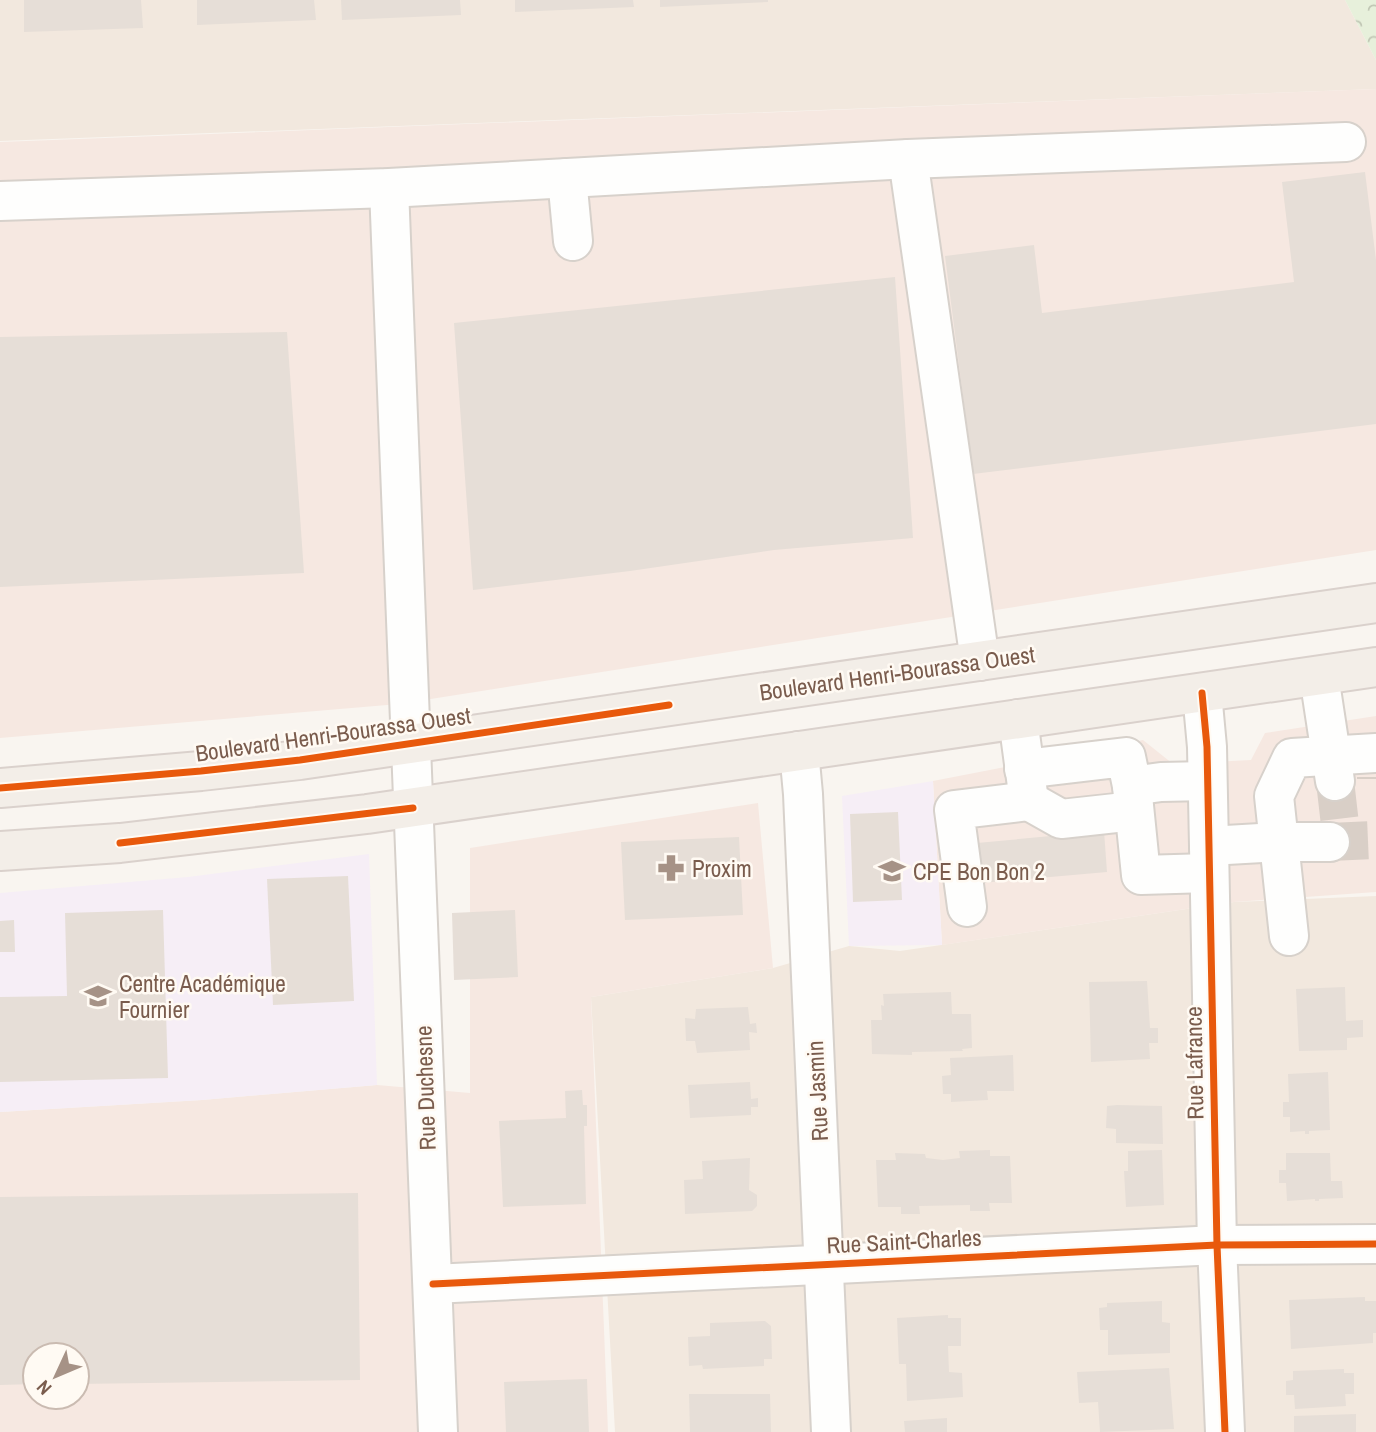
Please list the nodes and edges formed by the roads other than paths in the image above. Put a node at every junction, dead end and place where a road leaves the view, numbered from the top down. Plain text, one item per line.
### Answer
1 (1346, 142) dead end
2 (908, 159) junction
3 (567, 178) junction
4 (389, 188) junction
5 (0, 201) edge
6 (573, 241) dead end
7 (1376, 603) edge
8 (980, 661) junction
9 (1376, 667) edge
10 (1319, 676) junction
11 (1202, 693) junction
12 (1120, 705) junction
13 (1018, 719) junction
14 (409, 743) junction
15 (799, 751) junction
16 (1375, 761) edge
17 (1334, 768) junction
18 (1207, 781) junction
19 (1026, 785) junction
20 (1131, 785) junction
21 (0, 788) edge
22 (413, 808) junction
23 (1279, 842) junction
24 (1330, 842) tunnel mouth
25 (0, 851) edge
26 (1209, 860) junction
27 (967, 907) dead end
28 (1289, 936) dead end
29 (1376, 1244) edge
30 (1217, 1245) junction
31 (825, 1265) junction
32 (433, 1284) junction
33 (438, 1432) edge
34 (831, 1432) edge
35 (1225, 1432) edge

1 - 2 street
2 - 3 street
2 - 8 street
3 - 4 street
3 - 6 street
4 - 5 street
4 - 14 street, Rue Duchesne
7 - 8 main road, Boulevard Henri-Bourassa Ouest
8 - 14 main road, Boulevard Henri-Bourassa Ouest
9 - 10 main road
10 - 11 main road
10 - 17 street
11 - 12 main road
11 - 18 street, Rue Lafrance
12 - 13 main road
12 - 20 street
13 - 15 main road
13 - 19 street
14 - 21 main road, Boulevard Henri-Bourassa Ouest
14 - 22 street, Rue Duchesne
15 - 22 main road
15 - 31 street, Rue Jasmin
16 - 17 street
17 - 23 street
18 - 20 street
18 - 26 street, Rue Lafrance
19 - 20 street
19 - 20 street
19 - 27 street
20 - 26 street
22 - 25 main road
22 - 32 street, Rue Duchesne
23 - 24 street
23 - 26 street
23 - 28 street
26 - 30 street, Rue Lafrance
29 - 30 street, Rue Saint-Charles
30 - 31 street, Rue Saint-Charles
30 - 35 street, Rue Lafrance
31 - 32 street, Rue Saint-Charles
31 - 34 street, Rue Jasmin
32 - 33 street, Rue Duchesne

